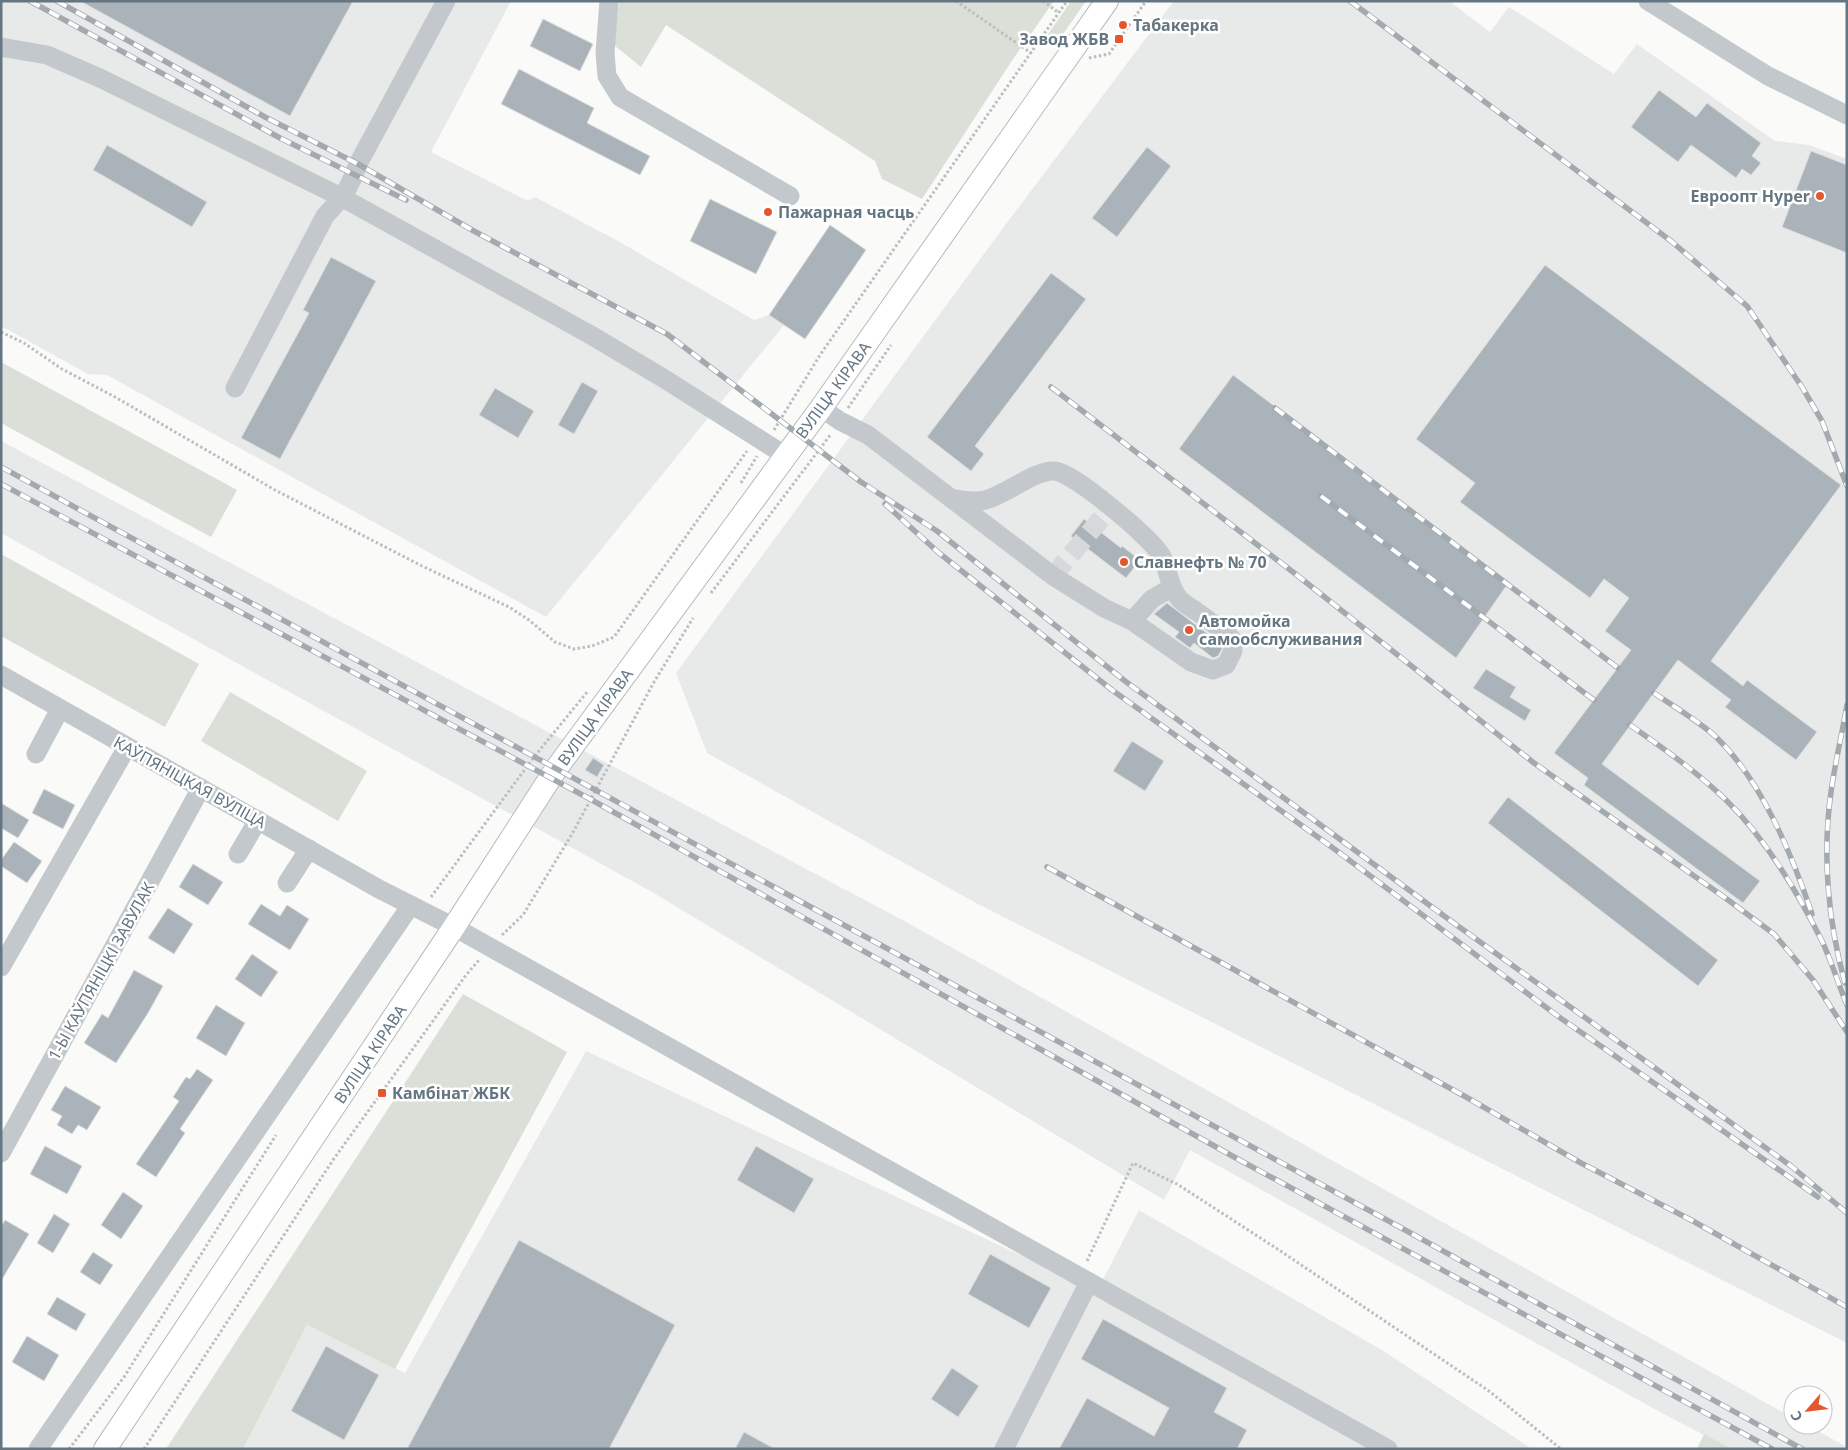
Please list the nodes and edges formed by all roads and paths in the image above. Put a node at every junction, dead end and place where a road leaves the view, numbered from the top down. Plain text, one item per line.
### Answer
1 (446, 1) edge
2 (610, 1) edge
3 (956, 1) edge
4 (1043, 1) edge
5 (1108, 1) edge
6 (1146, 1) edge
7 (1648, 1) edge
8 (1059, 13) dead end
9 (1, 47) edge
10 (1031, 53) dead end
11 (1083, 66) dead end
12 (1847, 115) edge
13 (790, 196) dead end
14 (343, 198) junction
15 (1, 332) edge
16 (894, 340) dead end
17 (235, 388) dead end
18 (821, 408) junction
19 (840, 421) junction
20 (757, 438) junction
21 (786, 456) junction
22 (951, 498) junction
23 (1171, 588) junction
24 (706, 600) dead end
25 (694, 616) dead end
26 (1132, 621) junction
27 (1, 675) edge
28 (60, 709) junction
29 (127, 747) junction
30 (36, 754) dead end
31 (201, 788) junction
32 (258, 820) junction
33 (308, 849) junction
34 (238, 854) dead end
35 (287, 883) dead end
36 (411, 905) junction
37 (454, 927) junction
38 (490, 948) junction
39 (1, 967) edge
40 (1, 1153) edge
41 (1084, 1279) junction
42 (38, 1449) edge
43 (105, 1449) edge
44 (144, 1449) edge
45 (1004, 1449) edge
46 (1388, 1449) edge
47 (1562, 1449) edge

1 - 14 street
2 - 13 street
3 - 10 path
4 - 8 path
5 - 18 main road, ВУЛІЦА КІРАВА
6 - 11 path
7 - 12 street
9 - 14 street
14 - 17 street
14 - 20 street
15 - 20 path
16 - 19 path
18 - 19 street
18 - 21 main road, ВУЛІЦА КІРАВА
19 - 22 street
19 - 24 path
20 - 21 street
21 - 37 main road, ВУЛІЦА КІРАВА
22 - 23 street
22 - 26 street
23 - 26 street
23 - 26 street
25 - 38 path
27 - 28 street, КАЎПЯНІЦКАЯ ВУЛІЦА
28 - 29 street, КАЎПЯНІЦКАЯ ВУЛІЦА
28 - 30 street
29 - 31 street, КАЎПЯНІЦКАЯ ВУЛІЦА
29 - 39 street
31 - 32 street, КАЎПЯНІЦКАЯ ВУЛІЦА
31 - 40 street, 1-Ы КАЎПЯНІЦКІ ЗАВУЛАК
32 - 33 street, КАЎПЯНІЦКАЯ ВУЛІЦА
32 - 34 street
33 - 35 street
33 - 36 street, КАЎПЯНІЦКАЯ ВУЛІЦА
36 - 37 street, КАЎПЯНІЦКАЯ ВУЛІЦА
36 - 42 street
37 - 38 street, КАЎПЯНІЦКАЯ ВУЛІЦА
37 - 43 main road, ВУЛІЦА КІРАВА
38 - 41 street, КАЎПЯНІЦКАЯ ВУЛІЦА
38 - 44 path
41 - 45 street
41 - 46 street, КАЎПЯНІЦКАЯ ВУЛІЦА
41 - 47 path

